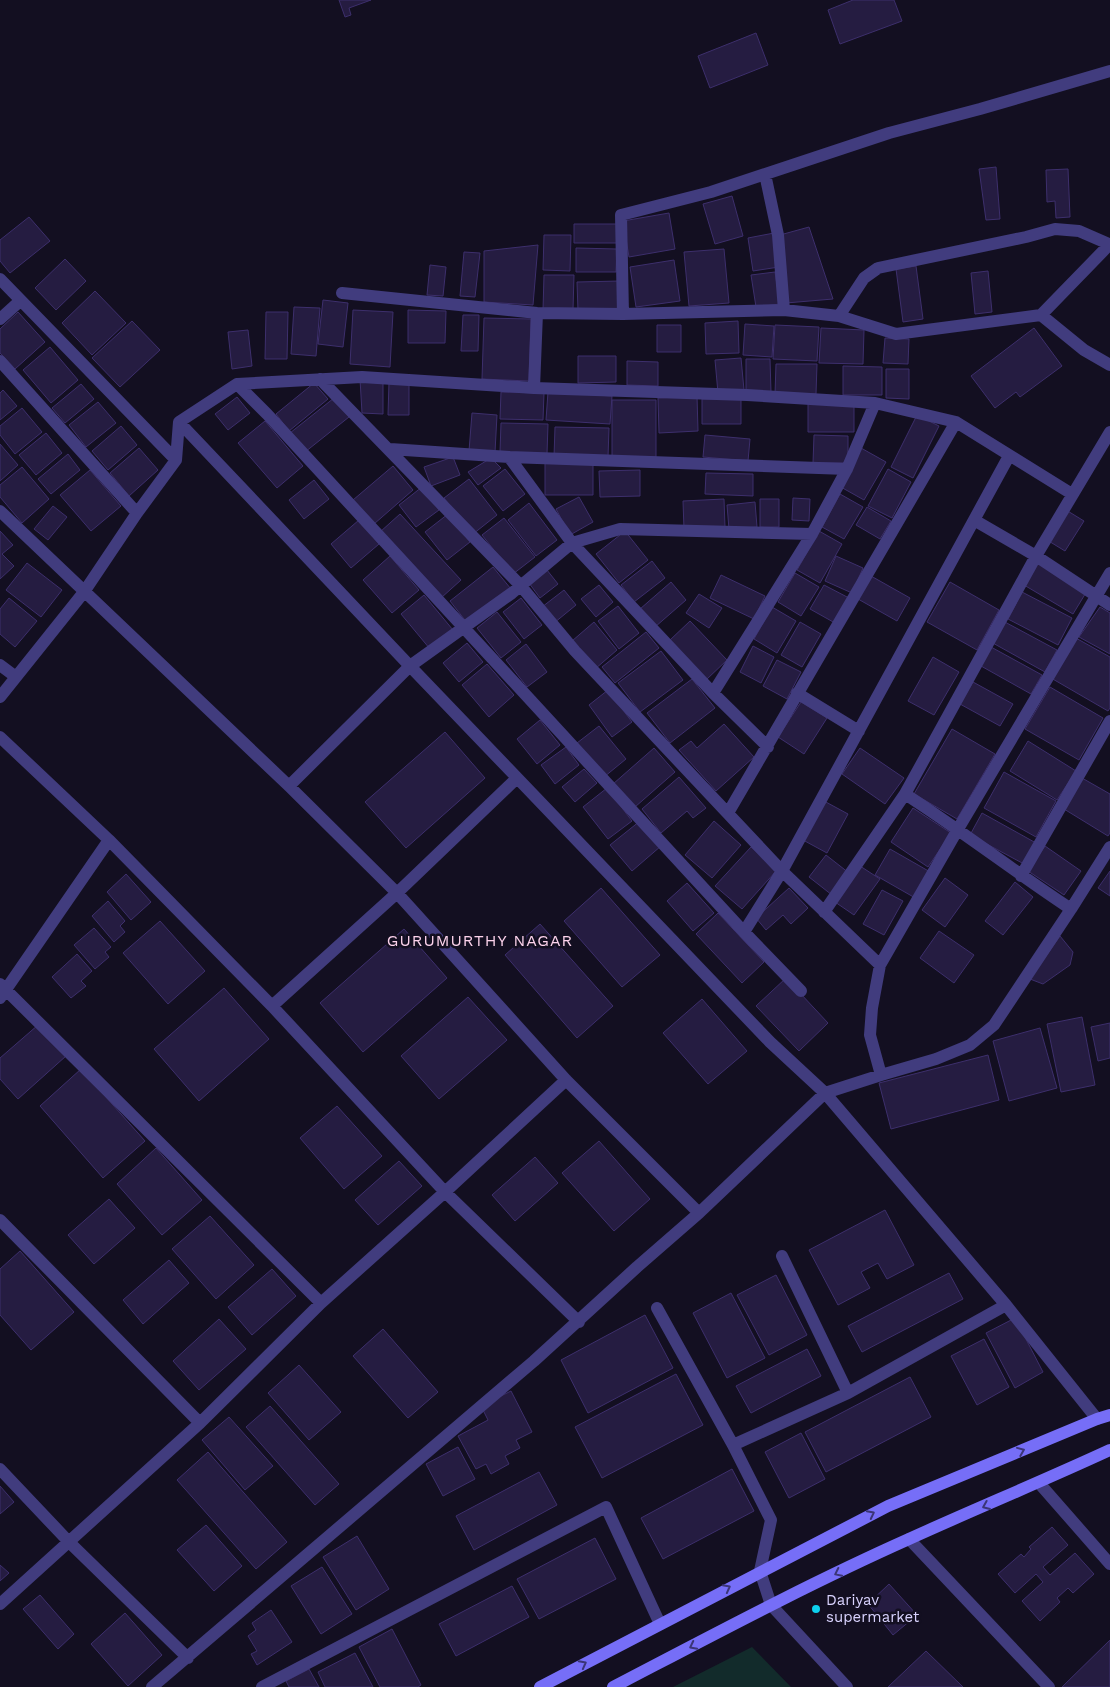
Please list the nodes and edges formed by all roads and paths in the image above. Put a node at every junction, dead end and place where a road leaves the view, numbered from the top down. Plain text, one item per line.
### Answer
1 (1110, 71) edge
2 (766, 174) junction
3 (1110, 244) edge
4 (0, 279) edge
5 (342, 293) dead end
6 (20, 301) junction
7 (784, 310) junction
8 (537, 313) junction
9 (623, 314) junction
10 (1041, 315) junction
11 (839, 316) junction
12 (0, 319) edge
13 (0, 361) edge
14 (1110, 365) edge
15 (320, 379) junction
16 (237, 384) junction
17 (534, 388) junction
18 (875, 403) junction
19 (179, 422) junction
20 (956, 422) junction
21 (1110, 432) edge
22 (390, 449) junction
23 (1009, 456) junction
24 (508, 458) junction
25 (176, 460) junction
26 (847, 469) junction
27 (1072, 494) junction
28 (0, 511) edge
29 (137, 513) junction
30 (974, 520) junction
31 (812, 534) junction
32 (572, 543) junction
33 (1036, 556) junction
34 (1110, 573) edge
35 (520, 585) junction
36 (84, 592) junction
37 (1096, 595) junction
38 (1110, 605) edge
39 (464, 628) junction
40 (0, 665) edge
41 (410, 666) junction
42 (16, 678) junction
43 (713, 693) junction
44 (797, 694) junction
45 (0, 697) edge
46 (1110, 721) edge
47 (859, 731) junction
48 (0, 737) edge
49 (768, 746) junction
50 (517, 778) junction
51 (289, 786) junction
52 (905, 794) junction
53 (728, 813) junction
54 (958, 829) junction
55 (109, 840) junction
56 (1110, 847) edge
57 (782, 871) junction
58 (1021, 876) junction
59 (397, 892) junction
60 (1071, 909) junction
61 (824, 912) junction
62 (744, 932) junction
63 (880, 965) junction
64 (2, 990) edge
65 (801, 991) dead end
66 (272, 1006) junction
67 (881, 1074) junction
68 (566, 1080) junction
69 (825, 1093) junction
70 (445, 1192) junction
71 (699, 1213) junction
72 (0, 1220) edge
73 (782, 1256) dead end
74 (321, 1302) junction
75 (1006, 1305) junction
76 (658, 1308) dead end
77 (579, 1322) junction
78 (848, 1393) junction
79 (1110, 1415) edge
80 (1097, 1419) junction
81 (200, 1423) junction
82 (733, 1444) junction
83 (1110, 1450) edge
84 (0, 1469) edge
85 (1039, 1483) junction
86 (908, 1539) junction
87 (69, 1542) junction
88 (1110, 1564) edge
89 (760, 1571) junction
90 (0, 1604) edge
91 (770, 1605) junction
92 (660, 1624) junction
93 (188, 1658) junction
94 (152, 1687) edge
95 (262, 1687) edge
96 (540, 1687) edge
97 (613, 1687) edge
98 (847, 1687) edge
99 (1049, 1687) edge

1 - 2 street
2 - 7 street
2 - 9 street
3 - 10 street
3 - 11 street
4 - 6 street
5 - 8 street
6 - 12 street
6 - 25 street
7 - 9 street
7 - 11 street
8 - 9 street
8 - 17 street
10 - 11 street
10 - 14 street
13 - 29 street
15 - 16 street
15 - 17 street
15 - 22 street
16 - 19 street
16 - 39 street
17 - 18 street
18 - 20 street
18 - 26 street
19 - 25 street
19 - 41 street
20 - 23 street
20 - 44 street
21 - 27 street
22 - 24 street
22 - 35 street
23 - 27 street
23 - 30 street
24 - 26 street
24 - 32 street
25 - 29 street
26 - 31 street
27 - 33 street
28 - 36 street
29 - 36 street
30 - 33 street
30 - 47 street
31 - 32 street
31 - 43 street
32 - 35 street
32 - 43 street
33 - 37 street
33 - 52 street
34 - 37 street
35 - 39 street
35 - 53 street
36 - 42 street
36 - 51 street
37 - 38 street
37 - 54 street
39 - 41 street
39 - 62 street
40 - 42 street
41 - 50 street
41 - 51 street
42 - 45 street
43 - 49 street
44 - 47 street
44 - 49 street
46 - 58 street
47 - 57 street
48 - 55 street
49 - 53 street
50 - 59 street
50 - 69 street
51 - 59 street
52 - 54 street
52 - 61 street
53 - 57 street
54 - 58 street
54 - 63 street
55 - 64 street
55 - 66 street
56 - 60 street
57 - 61 street
57 - 62 street
58 - 60 street
59 - 66 street
59 - 68 street
60 - 67 street
61 - 63 street
62 - 65 street
63 - 67 street
64 - 74 street
66 - 70 street
67 - 69 street
68 - 70 street
68 - 71 street
69 - 71 street
69 - 75 street
70 - 74 street
70 - 77 street
71 - 77 street
72 - 81 street
73 - 78 street
74 - 81 street
75 - 78 street
75 - 80 street
76 - 82 street
77 - 93 street
78 - 82 street
79 - 80 street
89 -> 80 street
81 - 87 street
82 - 89 street
83 - 85 street
84 - 87 street
85 -> 86 street
85 - 88 street
86 -> 91 street
86 - 99 street
87 - 90 street
87 - 93 street
89 - 91 street
92 -> 89 street
91 -> 97 street
91 - 98 street
92 - 95 street
96 -> 92 street
93 - 94 street

